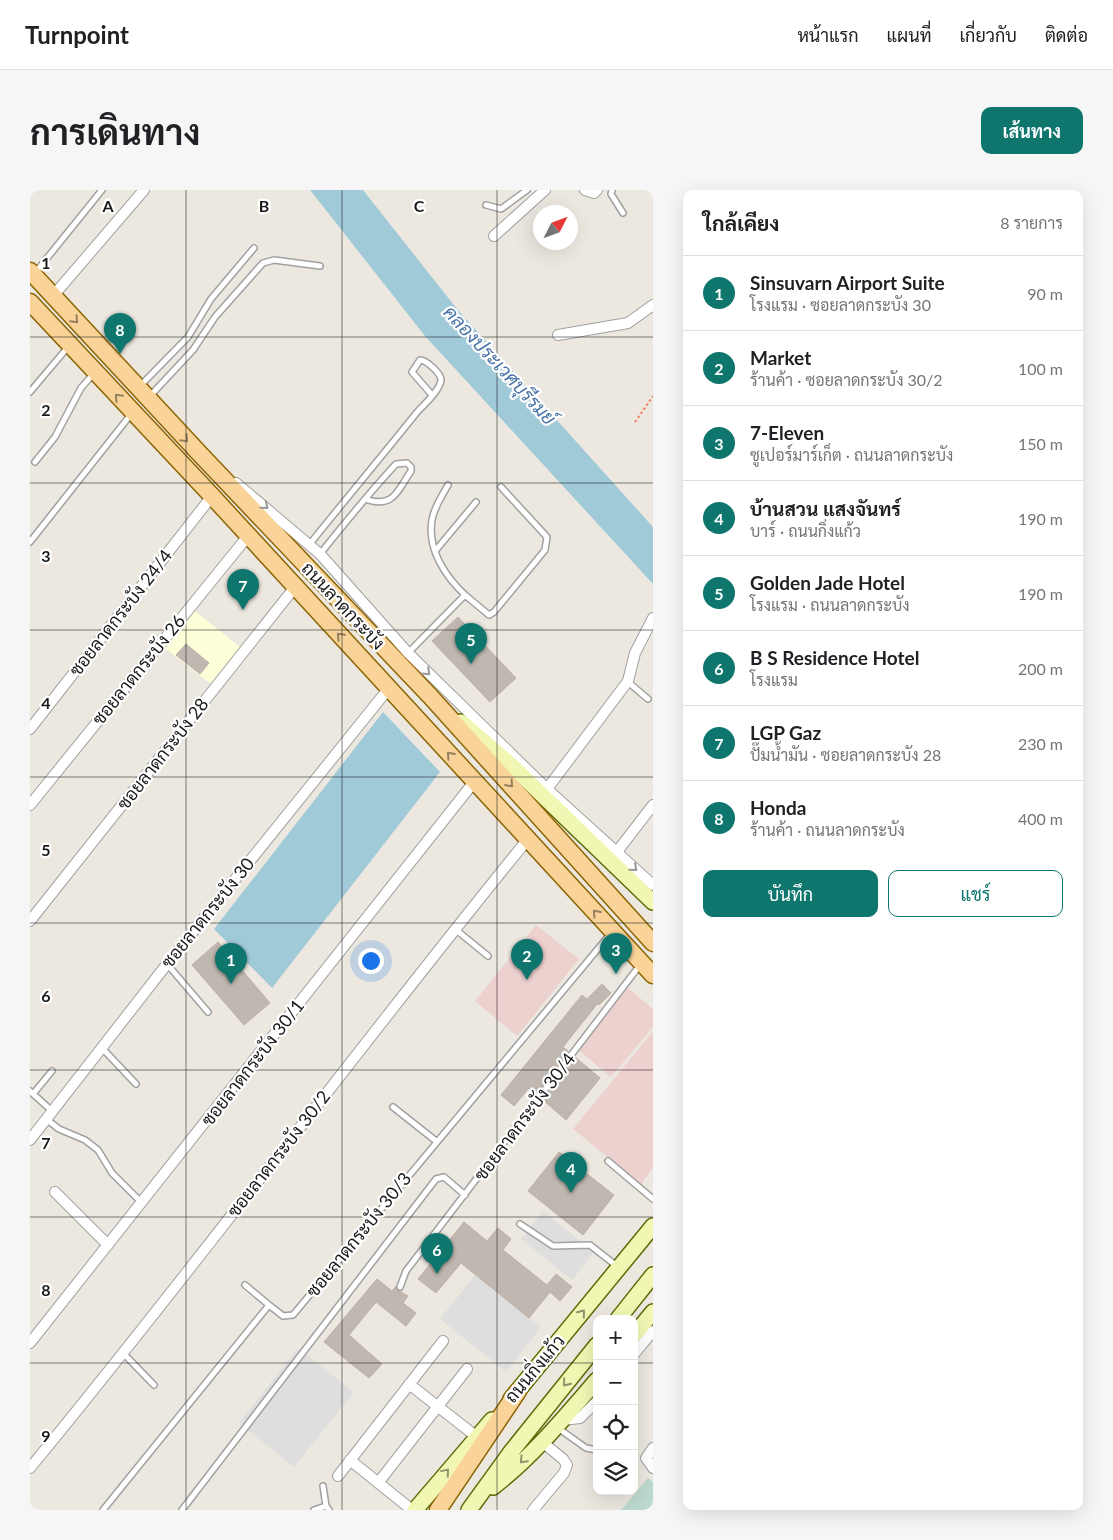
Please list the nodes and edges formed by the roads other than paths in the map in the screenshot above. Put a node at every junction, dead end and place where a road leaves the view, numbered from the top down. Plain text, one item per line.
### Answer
1 (102, 190) edge
2 (527, 190) edge
3 (545, 190) edge
4 (585, 190) edge
5 (597, 190) edge
6 (612, 190) edge
7 (142, 191) edge
8 (486, 204) dead end
9 (623, 213) dead end
10 (494, 236) dead end
11 (254, 248) dead end
12 (320, 266) dead end
13 (32, 273) edge
14 (53, 296) junction
15 (30, 302) edge
16 (653, 305) edge
17 (558, 335) dead end
18 (70, 345) junction
19 (94, 372) junction
20 (30, 392) edge
21 (143, 393) junction
22 (432, 395) junction
23 (132, 413) junction
24 (165, 417) junction
25 (151, 433) junction
26 (200, 454) junction
27 (35, 462) dead end
28 (448, 485) dead end
29 (501, 487) dead end
30 (212, 496) junction
31 (365, 499) junction
32 (476, 502) dead end
33 (248, 536) junction
34 (30, 542) edge
35 (308, 545) junction
36 (436, 550) junction
37 (320, 554) junction
38 (295, 587) junction
39 (464, 595) junction
40 (653, 618) edge
41 (408, 653) junction
42 (628, 681) junction
43 (389, 688) junction
44 (430, 696) junction
45 (648, 699) dead end
46 (30, 729) edge
47 (474, 782) junction
48 (547, 789) junction
49 (30, 805) edge
50 (653, 805) edge
51 (528, 839) junction
52 (616, 853) junction
53 (653, 885) edge
54 (653, 902) edge
55 (30, 921) edge
56 (455, 928) junction
57 (612, 931) junction
58 (653, 943) edge
59 (488, 956) dead end
60 (642, 962) junction
61 (168, 964) junction
62 (653, 974) edge
63 (208, 1012) dead end
64 (102, 1048) junction
65 (52, 1071) dead end
66 (136, 1084) dead end
67 (32, 1093) edge
68 (393, 1107) dead end
69 (49, 1115) junction
70 (30, 1140) edge
71 (436, 1141) junction
72 (608, 1161) dead end
73 (55, 1192) dead end
74 (465, 1195) junction
75 (653, 1199) edge
76 (142, 1203) junction
77 (520, 1224) dead end
78 (653, 1226) edge
79 (108, 1245) junction
80 (619, 1268) junction
81 (653, 1275) edge
82 (245, 1285) dead end
83 (400, 1287) dead end
84 (269, 1305) junction
85 (653, 1312) edge
86 (621, 1315) edge
87 (638, 1330) edge
88 (653, 1330) edge
89 (442, 1341) dead end
90 (30, 1343) edge
91 (638, 1349) edge
92 (593, 1350) edge
93 (123, 1353) junction
94 (467, 1369) dead end
95 (409, 1384) junction
96 (593, 1384) edge
97 (154, 1385) dead end
98 (518, 1391) junction
99 (593, 1405) edge
100 (438, 1407) junction
101 (559, 1423) junction
102 (477, 1437) junction
103 (541, 1441) junction
104 (653, 1448) edge
105 (593, 1449) edge
106 (350, 1460) junction
107 (30, 1468) edge
108 (653, 1468) edge
109 (338, 1476) dead end
110 (378, 1483) junction
111 (322, 1486) dead end
112 (482, 1495) junction
113 (328, 1508) edge
114 (103, 1510) edge
115 (182, 1510) edge
116 (314, 1510) edge
117 (414, 1510) edge
118 (438, 1510) edge
119 (469, 1510) edge
120 (533, 1510) edge

1 - 13 lane
2 - 8 lane
3 - 10 street
4 - 5 street
6 - 9 lane
7 - 14 street
11 - 21 lane
12 - 21 lane
13 - 14 main road, ถนนลาดกระบัง
14 -> 21 main road, ถนนลาดกระบัง
15 - 18 main road, ถนนลาดกระบัง
16 - 17 street
18 - 19 main road, ถนนลาดกระบัง
18 - 20 lane
23 -> 19 main road, ถนนลาดกระบัง
19 - 27 lane
21 - 24 main road, ถนนลาดกระบัง
22 - 22 lane
22 - 35 lane
23 - 25 main road, ถนนลาดกระบัง
23 - 34 lane
24 - 25 main road
24 -> 26 main road, ถนนลาดกระบัง
25 - 30 main road, ถนนลาดกระบัง
26 -> 35 street
26 - 44 main road, ถนนลาดกระบัง
28 - 36 lane
29 - 39 lane
30 - 33 main road, ถนนลาดกระบัง
30 - 46 street, ซอยลาดกระบัง 24/4
31 - 31 lane
31 - 37 lane
32 - 36 lane
33 - 38 main road, ถนนลาดกระบัง
33 - 49 street, ซอยลาดกระบัง 26
35 - 37 street
36 - 39 lane
37 - 41 street
43 -> 38 main road, ถนนลาดกระบัง
38 - 55 street, ซอยลาดกระบัง 28
39 - 41 lane
40 - 42 street
41 -> 48 street
42 - 45 lane
42 - 48 street
47 -> 43 main road, ถนนลาดกระบัง
43 - 61 street, ซอยลาดกระบัง 30
44 - 54 main road
44 -> 58 main road, ถนนลาดกระบัง
47 - 51 main road, ถนนลาดกระบัง
47 - 76 street, ซอยลาดกระบัง 30/1
48 - 52 street
50 - 52 street
51 - 56 street, ซอยลาดกระบัง 30/2
57 -> 51 main road, ถนนลาดกระบัง
52 -> 53 street
56 - 59 lane
56 - 93 street, ซอยลาดกระบัง 30/2
57 - 60 main road, ถนนลาดกระบัง
57 - 71 lane, ซอยลาดกระบัง 30/3
60 - 62 main road, ถนนลาดกระบัง
60 - 74 lane, ซอยลาดกระบัง 30/4
61 - 63 lane
61 - 64 street, ซอยลาดกระบัง 30
64 - 66 lane
64 - 69 street, ซอยลาดกระบัง 30
65 - 67 lane
67 - 69 lane
68 - 71 lane
69 - 70 street, ซอยลาดกระบัง 30
69 - 76 lane
71 - 84 lane, ซอยลาดกระบัง 30/3
72 - 75 lane
73 - 79 street
74 - 83 lane, ซอยลาดกระบัง 30/4
74 - 115 lane
76 - 79 street, ซอยลาดกระบัง 30/1
77 - 80 lane
78 - 80 main road, ถนนกิ่งแก้ว
79 - 90 street, ซอยลาดกระบัง 30/1
98 -> 80 main road, ถนนกิ่งแก้ว
81 - 86 main road
82 - 84 lane, ซอยลาดกระบัง 30/3
84 - 114 lane
85 - 87 main road
88 - 91 street
89 - 95 street
92 -> 112 main road, ถนนกิ่งแก้ว
93 - 97 lane
93 - 107 street, ซอยลาดกระบัง 30/2
94 - 100 street
95 - 100 street
95 - 106 street
96 - 101 main road
98 - 102 main road, ถนนกิ่งแก้ว
98 - 118 main road
99 - 101 street
100 - 102 street
100 - 110 street
101 - 103 main road
101 - 105 lane
117 -> 102 main road, ถนนกิ่งแก้ว
103 -> 112 main road
103 - 120 street
104 - 108 street
106 - 109 street
106 - 110 street
110 - 117 street
111 - 113 lane
112 - 119 main road, ถนนกิ่งแก้ว
113 - 116 lane

